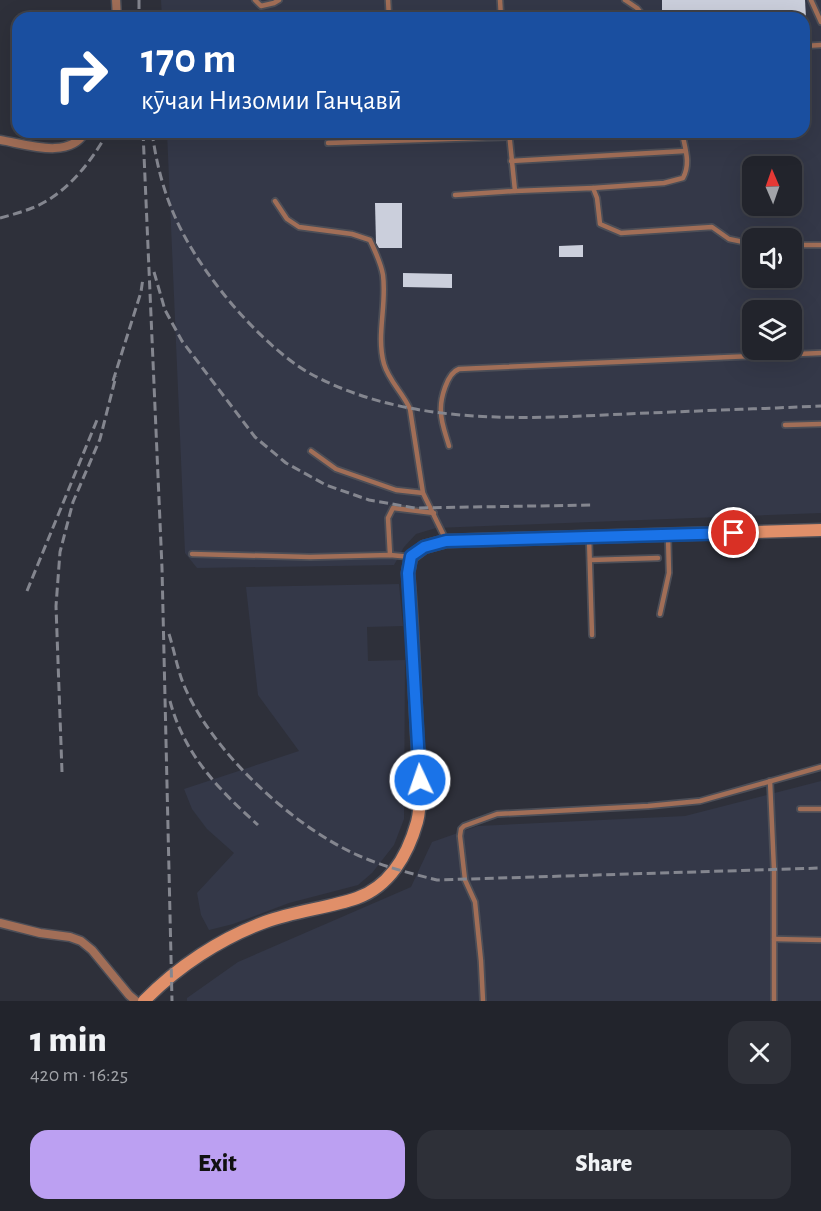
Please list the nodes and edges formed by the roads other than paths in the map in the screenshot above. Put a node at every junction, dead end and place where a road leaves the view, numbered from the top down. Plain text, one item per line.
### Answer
1 (255, 0) edge
2 (279, 0) edge
3 (625, 0) edge
4 (811, 0) edge
5 (640, 12) edge
6 (821, 22) edge
7 (80, 138) edge
8 (441, 138) edge
9 (509, 138) edge
10 (683, 138) edge
11 (0, 140) edge
12 (328, 143) dead end
13 (685, 151) junction
14 (511, 160) junction
15 (593, 188) junction
16 (515, 191) junction
17 (455, 195) dead end
18 (275, 201) dead end
19 (742, 242) edge
20 (802, 245) edge
21 (821, 245) edge
22 (821, 353) edge
23 (821, 424) edge
24 (786, 426) dead end
25 (449, 446) dead end
26 (311, 451) dead end
27 (423, 493) junction
28 (434, 513) junction
29 (821, 530) edge
30 (668, 535) junction
31 (589, 537) junction
32 (446, 541) junction
33 (192, 554) dead end
34 (390, 555) junction
35 (411, 556) junction
36 (658, 558) dead end
37 (590, 560) junction
38 (660, 614) dead end
39 (592, 635) dead end
40 (821, 767) edge
41 (770, 782) junction
42 (800, 809) dead end
43 (821, 809) edge
44 (0, 923) edge
45 (774, 939) junction
46 (821, 939) edge
47 (136, 1001) edge
48 (144, 1001) edge
49 (483, 1001) edge
50 (774, 1001) edge

1 - 2 lane
3 - 5 lane
4 - 6 lane
7 - 11 street
8 - 12 lane
9 - 14 lane
10 - 13 lane
13 - 14 lane
13 - 15 lane
14 - 16 lane
15 - 16 lane
15 - 19 lane
16 - 17 lane
18 - 27 lane
20 - 21 lane
22 - 25 lane
23 - 24 lane
26 - 27 lane
27 - 28 lane
28 - 32 lane
28 - 34 lane
29 - 30 main road
30 - 31 main road
30 - 38 lane
31 - 32 main road
31 - 37 lane
32 - 35 main road
33 - 34 lane
34 - 35 lane
35 - 48 main road
36 - 37 lane
37 - 39 lane
40 - 41 lane
41 - 45 lane
41 - 49 lane
42 - 43 lane
44 - 47 street
45 - 46 lane
45 - 50 lane

